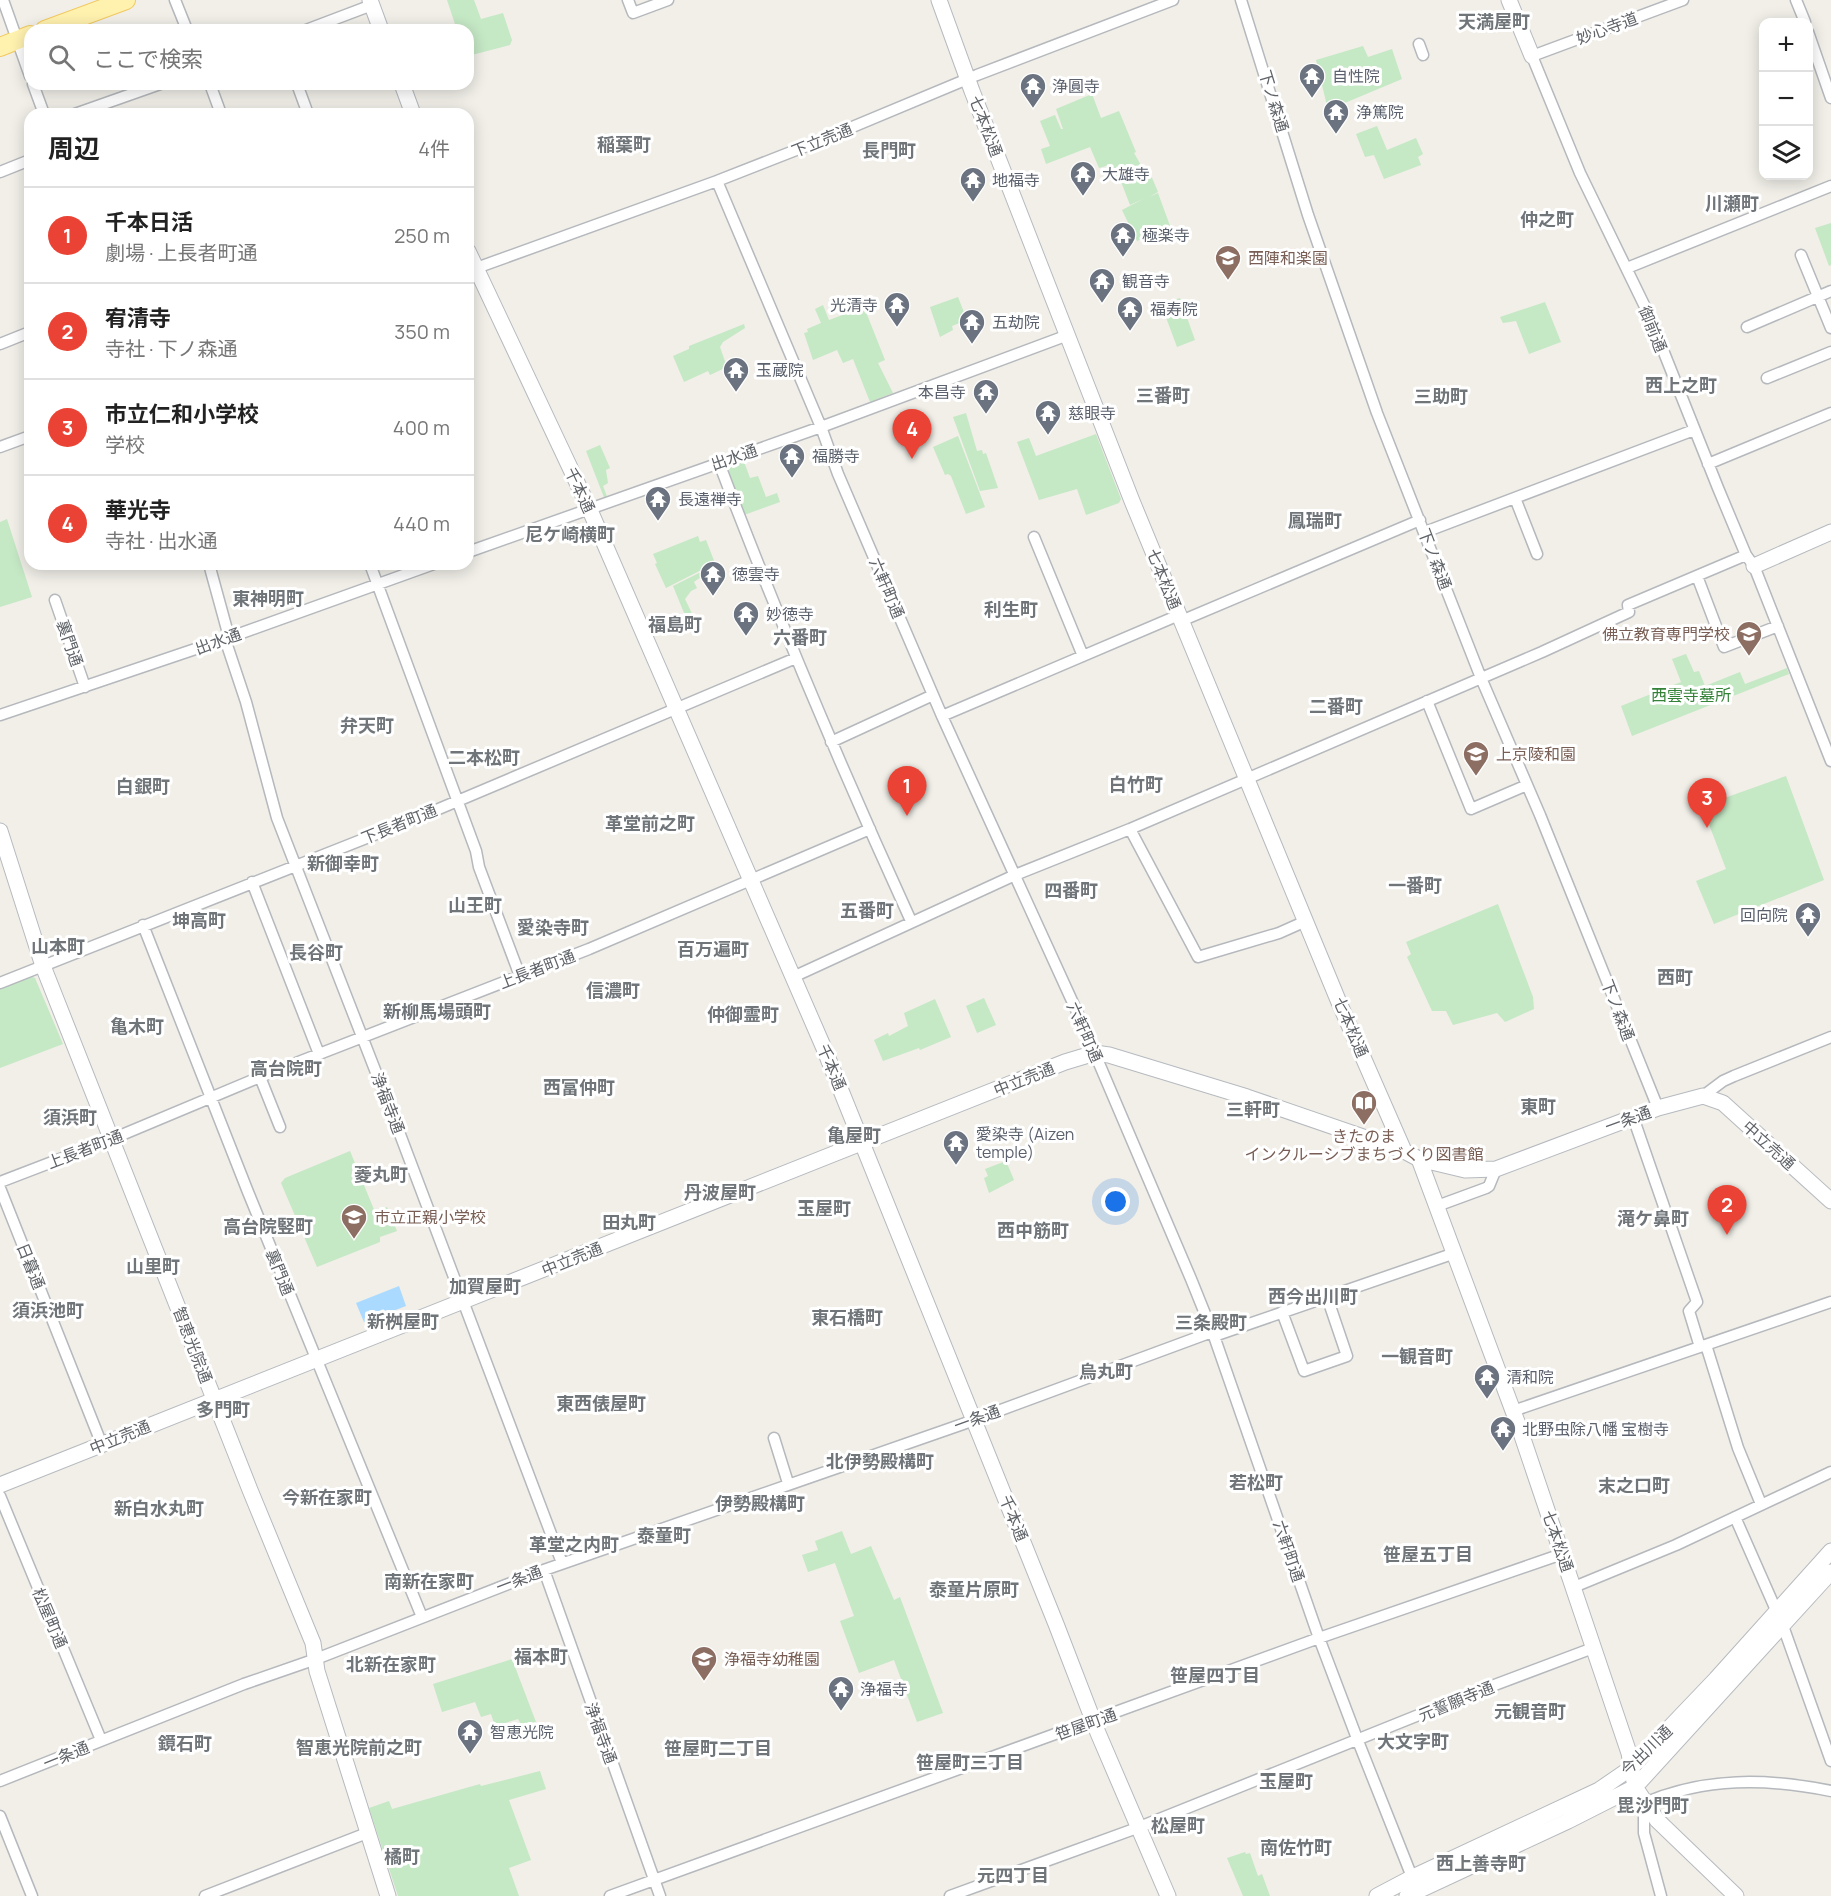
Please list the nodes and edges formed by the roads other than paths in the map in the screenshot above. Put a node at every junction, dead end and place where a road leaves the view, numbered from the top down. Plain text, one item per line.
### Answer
1 (3, 0) edge
2 (126, 0) edge
3 (175, 0) edge
4 (628, 0) edge
5 (668, 0) edge
6 (939, 0) edge
7 (1173, 0) edge
8 (1241, 0) edge
9 (1509, 0) edge
10 (1683, 0) edge
11 (1796, 0) edge
12 (371, 3) edge
13 (1803, 18) edge
14 (61, 24) edge
15 (185, 24) edge
16 (320, 24) edge
17 (379, 24) edge
18 (16, 41) edge
19 (1813, 45) edge
20 (1532, 56) junction
21 (24, 61) edge
22 (968, 79) junction
23 (35, 90) edge
24 (143, 90) edge
25 (212, 90) edge
26 (299, 90) edge
27 (404, 90) edge
28 (1831, 98) edge
29 (42, 108) edge
30 (92, 108) edge
31 (219, 108) edge
32 (306, 108) edge
33 (411, 108) edge
34 (24, 162) edge
35 (0, 172) edge
36 (717, 181) junction
37 (1831, 186) edge
38 (1801, 255) dead end
39 (1627, 268) junction
40 (474, 269) edge
41 (474, 274) edge
42 (1831, 291) edge
43 (1818, 296) junction
44 (1747, 327) dead end
45 (1831, 328) edge
46 (24, 335) edge
47 (1068, 335) junction
48 (0, 344) edge
49 (1831, 352) edge
50 (1767, 378) dead end
51 (1831, 413) edge
52 (821, 427) junction
53 (1694, 430) junction
54 (24, 438) edge
55 (0, 447) edge
56 (719, 462) junction
57 (1707, 464) junction
58 (1515, 498) junction
59 (589, 508) junction
60 (1420, 520) junction
61 (1425, 532) junction
62 (1831, 532) edge
63 (1034, 537) dead end
64 (474, 550) edge
65 (1537, 554) dead end
66 (1750, 561) junction
67 (210, 570) edge
68 (372, 570) edge
69 (417, 570) edge
70 (1697, 576) junction
71 (377, 584) junction
72 (55, 600) dead end
73 (1180, 618) junction
74 (1778, 626) junction
75 (227, 638) junction
76 (1083, 656) junction
77 (796, 658) junction
78 (1481, 678) junction
79 (85, 687) junction
80 (933, 695) junction
81 (1427, 701) junction
82 (678, 709) junction
83 (0, 715) edge
84 (942, 716) junction
85 (831, 741) junction
86 (1831, 761) edge
87 (1246, 778) junction
88 (1527, 785) junction
89 (457, 801) junction
90 (870, 829) junction
91 (1130, 829) junction
92 (0, 831) edge
93 (296, 865) junction
94 (1015, 875) junction
95 (752, 880) junction
96 (252, 882) junction
97 (911, 921) junction
98 (1306, 921) junction
99 (143, 925) junction
100 (42, 966) junction
101 (520, 976) junction
102 (793, 977) junction
103 (0, 983) edge
104 (362, 1037) junction
105 (1831, 1037) edge
106 (1095, 1053) junction
107 (319, 1054) junction
108 (260, 1077) junction
109 (1703, 1096) junction
110 (211, 1097) junction
111 (1658, 1108) junction
112 (1633, 1117) junction
113 (280, 1127) dead end
114 (112, 1139) junction
115 (864, 1143) junction
116 (1404, 1152) junction
117 (1419, 1159) junction
118 (1496, 1169) junction
119 (0, 1182) edge
120 (0, 1188) edge
121 (1831, 1201) edge
122 (1437, 1206) junction
123 (1455, 1253) junction
124 (1327, 1297) junction
125 (464, 1302) junction
126 (1831, 1302) edge
127 (1282, 1312) junction
128 (1213, 1334) junction
129 (1703, 1346) junction
130 (315, 1359) junction
131 (214, 1400) junction
132 (1513, 1411) junction
133 (974, 1420) junction
134 (774, 1438) dead end
135 (102, 1445) junction
136 (1831, 1472) edge
137 (788, 1483) junction
138 (0, 1485) edge
139 (0, 1496) edge
140 (1761, 1504) junction
141 (1735, 1517) junction
142 (1831, 1551) edge
143 (1562, 1554) junction
144 (562, 1563) junction
145 (543, 1570) junction
146 (1831, 1572) edge
147 (1574, 1587) junction
148 (422, 1617) junction
149 (1780, 1619) junction
150 (1319, 1638) junction
151 (1593, 1648) junction
152 (316, 1659) junction
153 (1093, 1722) junction
154 (101, 1740) junction
155 (1358, 1741) junction
156 (1831, 1761) edge
157 (1631, 1768) junction
158 (0, 1781) edge
159 (1635, 1787) junction
160 (1831, 1791) edge
161 (1644, 1803) junction
162 (0, 1816) edge
163 (1137, 1828) junction
164 (367, 1833) junction
165 (655, 1880) junction
166 (1414, 1890) edge
167 (32, 1896) edge
168 (204, 1896) edge
169 (388, 1896) edge
170 (610, 1896) edge
171 (660, 1896) edge
172 (950, 1896) edge
173 (1168, 1896) edge
174 (1377, 1896) edge
175 (1661, 1896) edge
176 (1736, 1896) edge

1 - 18 street
2 - 14 main road
3 - 15 street
4 - 5 street
6 - 22 street, 七本松通
7 - 22 street, 下立売通
8 - 60 street, 下ノ森通
9 - 20 street, 御前通
10 - 20 street, 妙心寺道
11 - 13 street
12 - 16 street
12 - 17 street
18 - 21 street
19 - 28 street
20 - 39 street, 御前通
22 - 36 street, 下立売通
22 - 47 street, 七本松通
23 - 29 street
24 - 30 street
25 - 31 street
26 - 32 street
27 - 33 street
34 - 35 street
36 - 40 street, 下立売通
36 - 52 street, 六軒町通
37 - 39 street
38 - 43 street
39 - 53 street, 御前通
41 - 59 street, 千本通
42 - 43 street
43 - 44 street
43 - 45 street
46 - 48 street
47 - 52 street, 出水通
47 - 73 street, 七本松通
49 - 50 street
51 - 57 street
52 - 56 street, 出水通
52 - 80 street, 六軒町通
53 - 57 street, 御前通
53 - 58 street
54 - 55 street
56 - 59 street, 出水通
56 - 77 street
57 - 66 street, 御前通
58 - 61 street
58 - 65 street
59 - 64 street, 出水通
59 - 82 street, 千本通
60 - 61 street, 下ノ森通
60 - 73 street
61 - 78 street, 下ノ森通
62 - 66 street
63 - 76 street
66 - 70 street
66 - 74 street, 御前通
67 - 75 street, 浄福寺通
68 - 71 street
69 - 71 street, 出水通
70 - 74 street
70 - 78 street
71 - 75 street, 出水通
71 - 89 street
72 - 79 street, 裏門通
73 - 76 street
73 - 87 street, 七本松通
74 - 86 street, 御前通
75 - 79 street, 出水通
75 - 93 street, 浄福寺通
76 - 84 street
77 - 82 street, 下長者町通
77 - 85 street
78 - 81 street
78 - 88 street, 下ノ森通
79 - 83 street, 出水通
80 - 84 street, 六軒町通
80 - 85 street
81 - 87 street
81 - 88 street
82 - 89 street, 下長者町通
82 - 95 street, 千本通
84 - 94 street, 六軒町通
85 - 90 street
87 - 91 street
87 - 98 street, 七本松通
88 - 111 street, 下ノ森通
89 - 93 street, 下長者町通
89 - 101 street
90 - 95 street, 上長者町通
90 - 97 street
91 - 94 street
91 - 98 street
92 - 100 street, 智恵光院通
93 - 96 street, 下長者町通
93 - 104 street, 浄福寺通
94 - 97 street
94 - 106 street, 六軒町通
95 - 101 street, 上長者町通
95 - 102 street, 千本通
96 - 99 street, 下長者町通
96 - 107 street
97 - 102 street
98 - 116 street, 七本松通
99 - 100 street, 下長者町通
99 - 110 street, 裏門通
100 - 103 street, 下長者町通
100 - 114 street, 智恵光院通
101 - 104 street, 上長者町通
102 - 115 street, 千本通
104 - 107 street, 上長者町通
104 - 125 street, 浄福寺通
105 - 109 street, 一条通
106 - 115 street, 中立売通
106 - 116 street, 中立売通
106 - 128 street, 六軒町通
107 - 108 street, 上長者町通
108 - 110 street, 上長者町通
108 - 113 street
109 - 111 street, 一条通
109 - 121 street, 中立売通
110 - 114 street, 上長者町通
110 - 130 street, 裏門通
111 - 112 street, 一条通
112 - 118 street, 一条通
112 - 129 street
114 - 119 street, 上長者町通
114 - 131 street, 智恵光院通
115 - 125 street, 中立売通
115 - 133 street, 千本通
116 - 117 street, 中立売通
117 - 118 street, 一条通
117 - 122 street, 七本松通
118 - 122 street
120 - 135 street, 日暮通
122 - 123 street, 七本松通
123 - 124 street, 一条通
123 - 132 street, 七本松通
124 - 127 street, 一条通
124 - 127 street
125 - 130 street, 中立売通
125 - 144 street, 浄福寺通
126 - 129 street
127 - 128 street, 一条通
128 - 133 street, 一条通
128 - 150 street, 六軒町通
129 - 132 street
129 - 140 street
130 - 131 street, 中立売通
130 - 148 street, 裏門通
131 - 135 street, 中立売通
131 - 152 street, 智恵光院通
132 - 143 street, 七本松通
133 - 137 street, 一条通
133 - 153 street, 千本通
134 - 137 street
135 - 138 street, 中立売通
136 - 140 street
137 - 144 street, 一条通
139 - 154 street, 松屋町通
140 - 141 street
141 - 147 street
141 - 149 street
142 - 149 street, 今出川通
143 - 147 street, 七本松通
143 - 150 street, 笹屋町通
144 - 145 street, 一条通
145 - 148 street, 一条通
145 - 165 street, 浄福寺通
146 - 149 street, 今出川通
147 - 151 street, 七本松通
148 - 152 street, 一条通
149 - 156 street
149 - 157 street, 今出川通
149 - 159 street, 今出川通
150 - 153 street, 笹屋町通
150 - 155 street, 六軒町通
151 - 155 street, 元誓願寺通
151 - 157 street, 七本松通
152 - 154 street, 一条通
152 - 164 street, 智恵光院通
153 - 163 street, 千本通
153 - 165 street, 笹屋町通
154 - 158 street, 一条通
155 - 163 street, 元誓願寺通
155 - 166 street, 六軒町通
157 - 159 street, 七本松通
157 - 166 street, 今出川通
159 - 161 street, 七本松通
159 - 166 street, 今出川通
160 - 161 street
161 - 175 street
161 - 176 street, 七本松通
162 - 167 street
163 - 172 street, 元誓願寺通
163 - 173 street, 千本通
164 - 168 street
164 - 169 street, 智恵光院通
165 - 170 street, 笹屋町通
165 - 171 street, 浄福寺通
166 - 174 street, 今出川通

